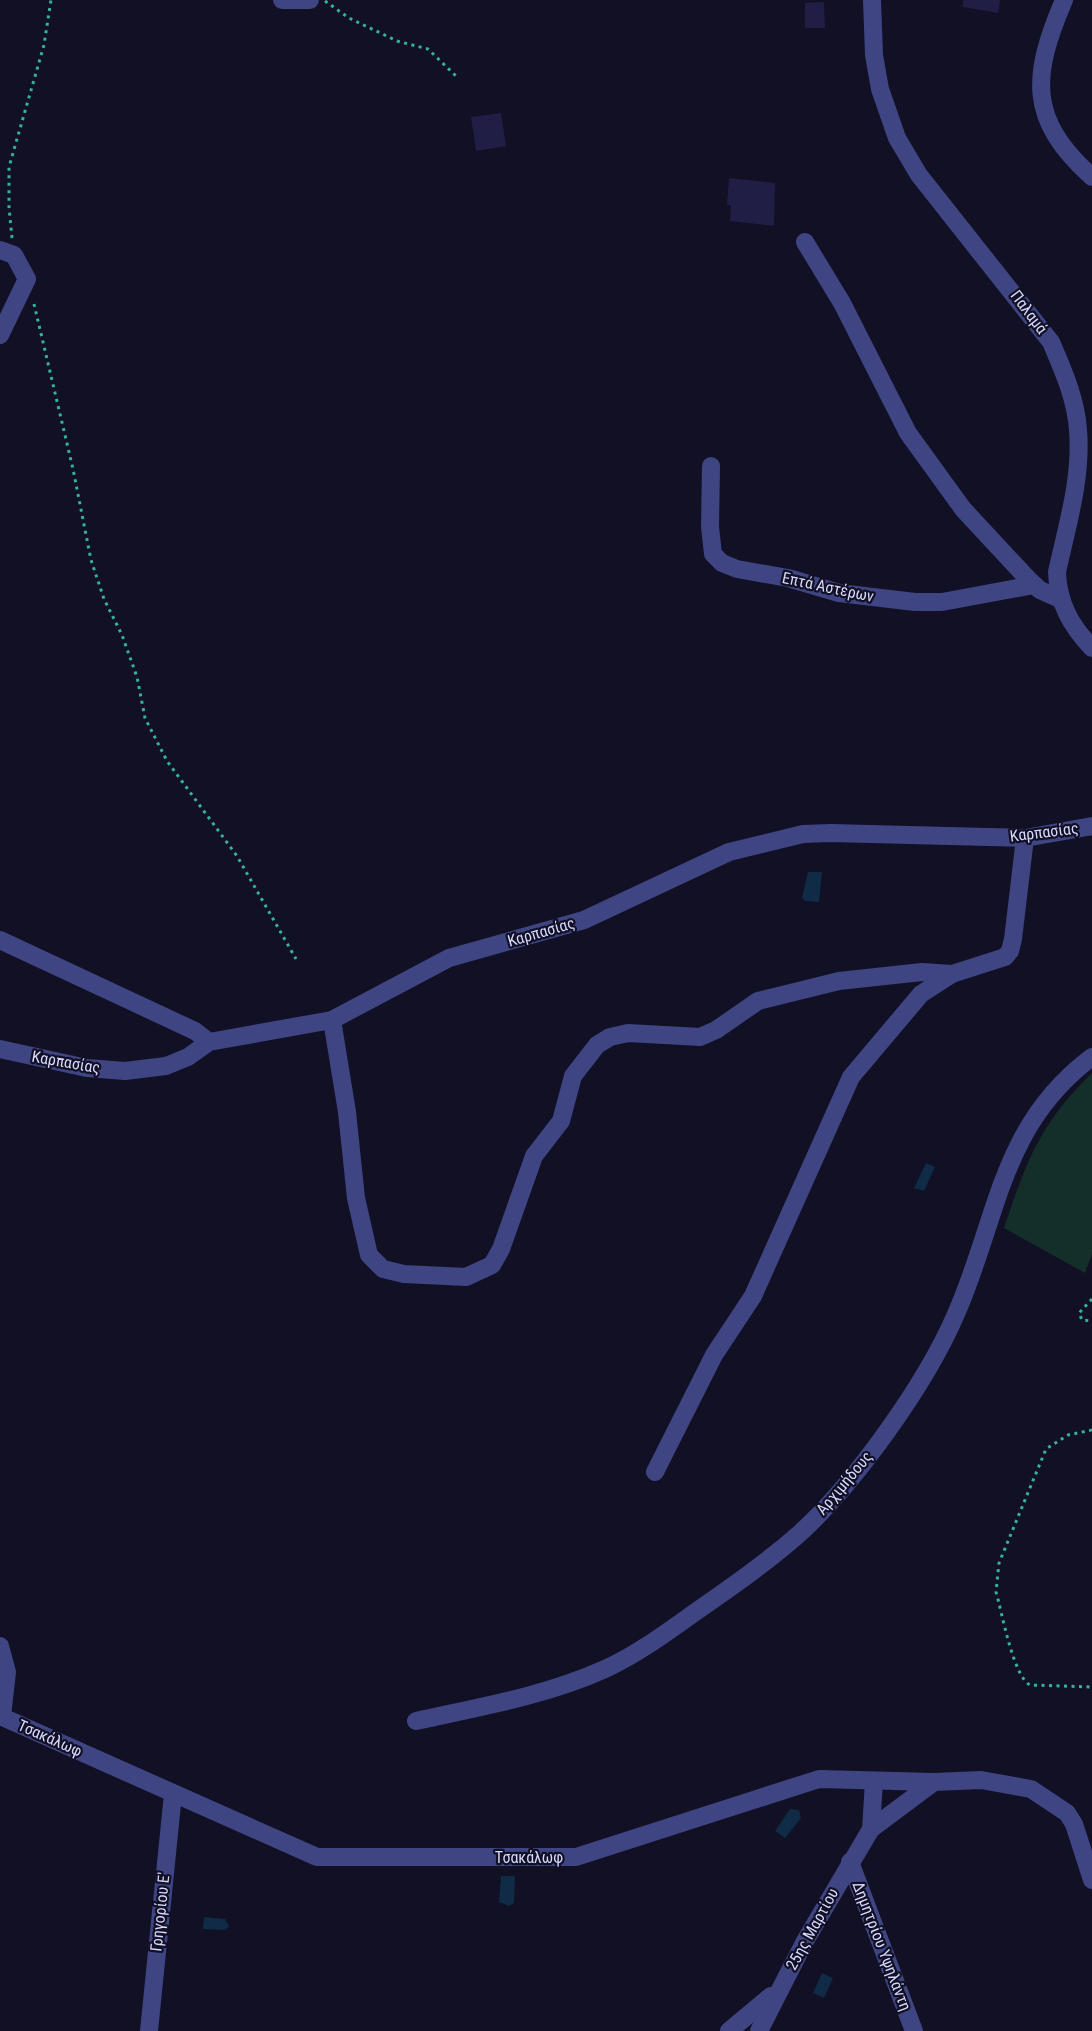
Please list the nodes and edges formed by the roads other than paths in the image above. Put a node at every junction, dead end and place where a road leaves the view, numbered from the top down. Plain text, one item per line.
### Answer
1 (282, 0) edge
2 (310, 0) edge
3 (872, 0) edge
4 (1064, 0) edge
5 (1092, 177) edge
6 (805, 243) dead end
7 (7, 252) edge
8 (0, 335) edge
9 (711, 466) dead end
10 (1034, 585) junction
11 (1060, 599) junction
12 (1092, 648) edge
13 (1092, 826) edge
14 (1025, 838) junction
15 (0, 940) edge
16 (952, 974) junction
17 (332, 1020) junction
18 (209, 1042) junction
19 (0, 1050) edge
20 (1092, 1057) edge
21 (655, 1472) dead end
22 (0, 1646) edge
23 (1, 1716) edge
24 (416, 1722) dead end
25 (874, 1781) junction
26 (934, 1782) junction
27 (173, 1794) junction
28 (1074, 1824) junction
29 (1092, 1828) edge
30 (871, 1829) junction
31 (850, 1862) junction
32 (1092, 1880) edge
33 (779, 1988) junction
34 (149, 2031) edge
35 (729, 2031) edge
36 (759, 2031) edge
37 (914, 2031) edge

1 - 2 street
3 - 11 street, Παλαμά
4 - 5 street
6 - 10 street
7 - 8 street
9 - 10 street, Επτά Αστέρων
10 - 11 street
11 - 12 street, Παλαμά
13 - 14 street, Καρπασίας
14 - 16 street
14 - 17 street, Καρπασίας
15 - 18 street
16 - 17 street
16 - 21 street
17 - 18 street, Καρπασίας
18 - 19 street, Καρπασίας
20 - 24 street, Αρχιμήδους
22 - 23 street
23 - 27 street, Τσακάλωφ
25 - 26 street, Τσακάλωφ
25 - 27 street, Τσακάλωφ
25 - 30 street, 25ης Μαρτίου
26 - 28 street, Τσακάλωφ
26 - 30 street, 25ης Μαρτίου
27 - 34 street, Γρηγορίου Ε'
28 - 29 street
28 - 32 street, Τσακάλωφ
30 - 31 street, 25ης Μαρτίου
31 - 33 street, 25ης Μαρτίου
31 - 37 street, Δημητρίου Υψηλάντη
33 - 35 street
33 - 36 street, 25ης Μαρτίου

